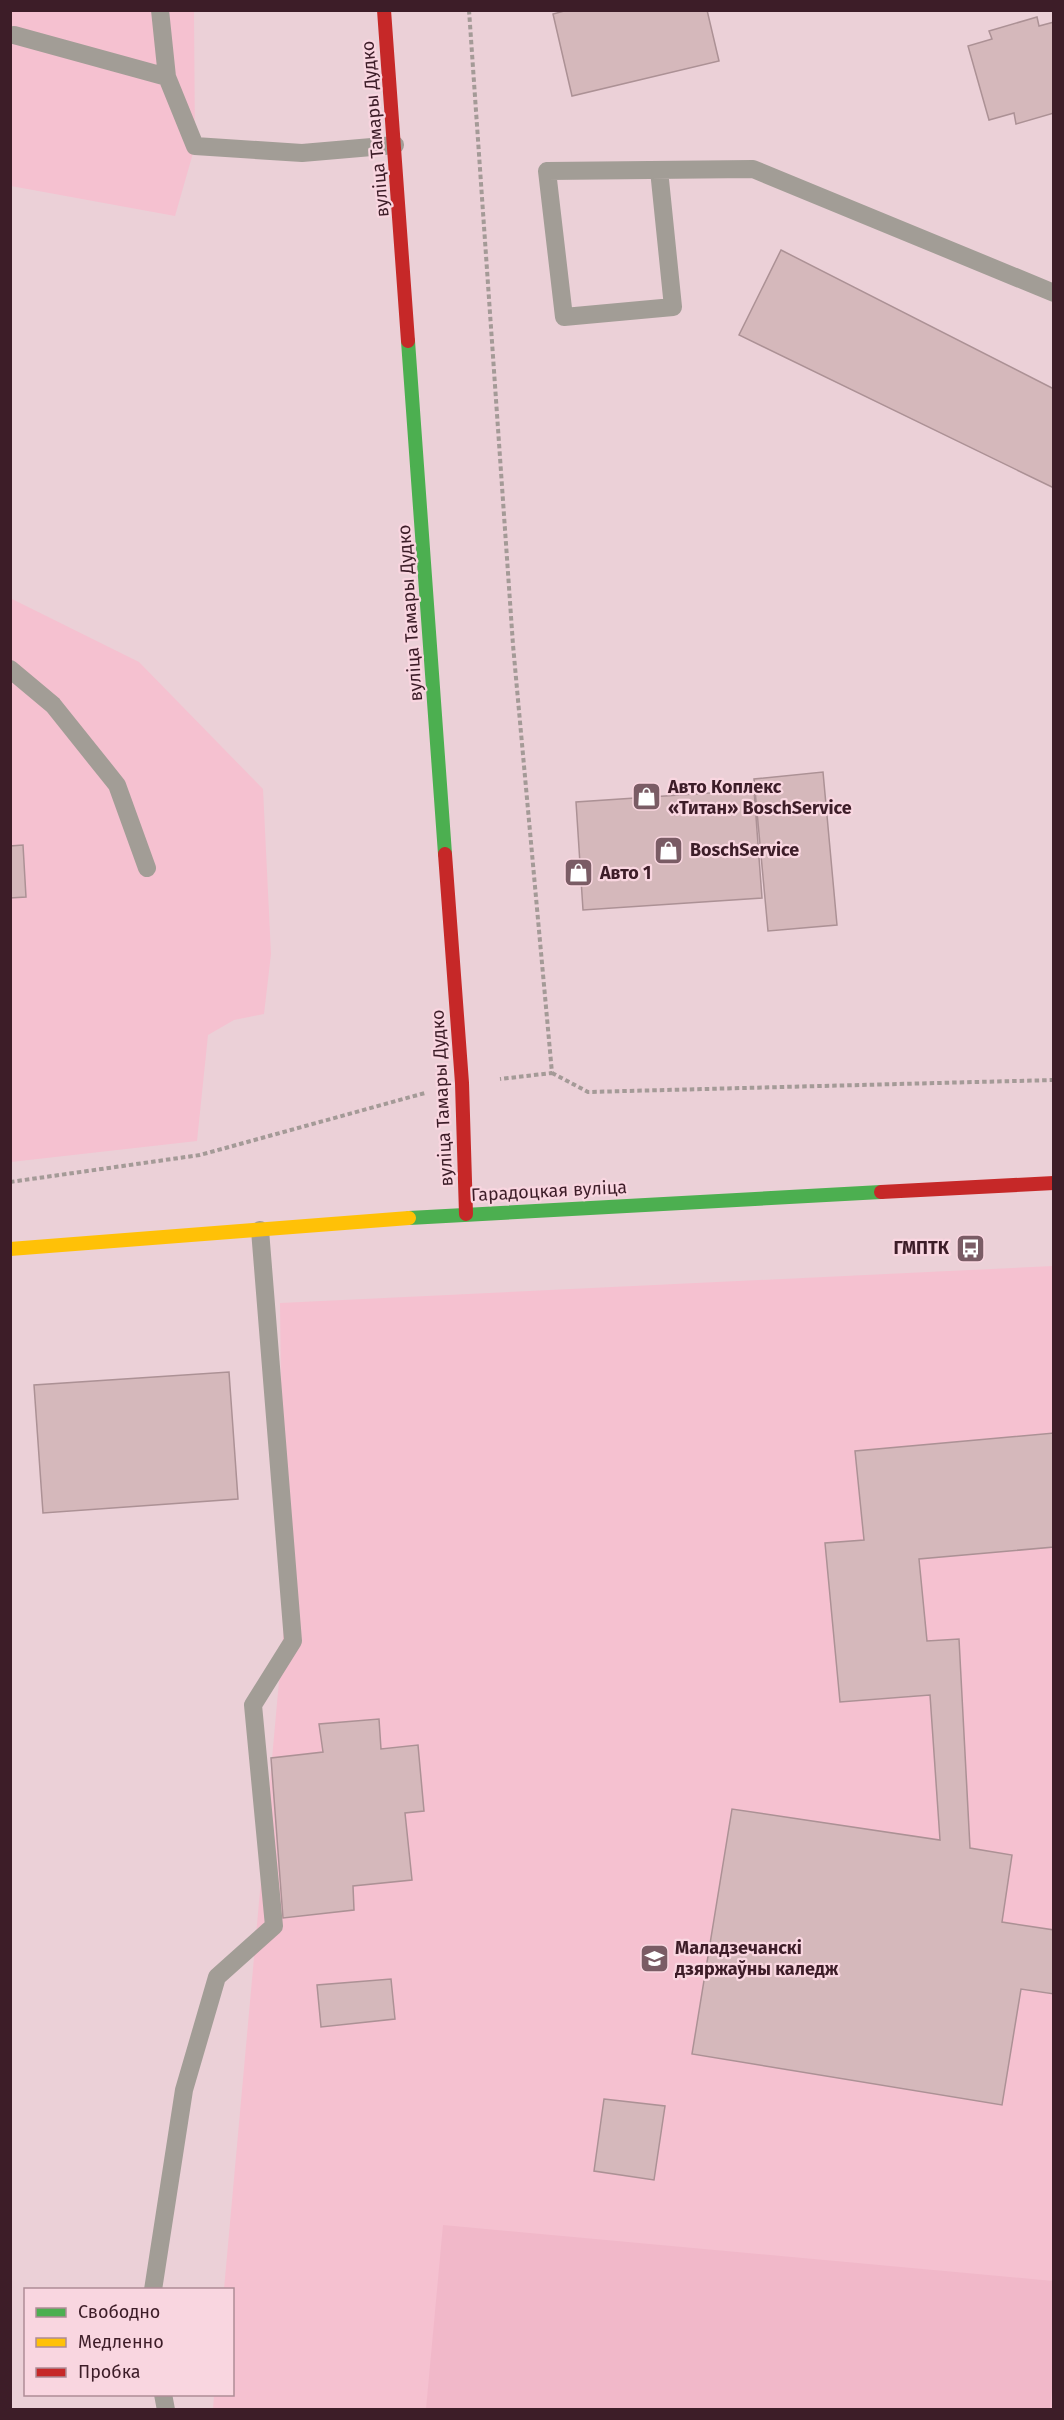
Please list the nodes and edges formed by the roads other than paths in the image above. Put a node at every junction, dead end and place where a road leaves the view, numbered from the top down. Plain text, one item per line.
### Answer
1 (160, 10) edge
2 (384, 10) edge
3 (14, 35) dead end
4 (166, 77) junction
5 (395, 145) junction
6 (659, 170) junction
7 (1053, 292) edge
8 (10, 669) edge
9 (147, 868) dead end
10 (1053, 1183) edge
11 (466, 1214) junction
12 (260, 1230) junction
13 (10, 1249) edge
14 (153, 2288) edge

1 - 4 lane
2 - 5 street, вуліца Тамары Дудко
3 - 4 lane
4 - 5 lane
5 - 11 street, вуліца Тамары Дудко
6 - 6 lane
6 - 7 lane
8 - 9 lane
10 - 11 street, Гарадоцкая вуліца
11 - 12 street, Гарадоцкая вуліца
12 - 13 street, Гарадоцкая вуліца
12 - 14 lane

